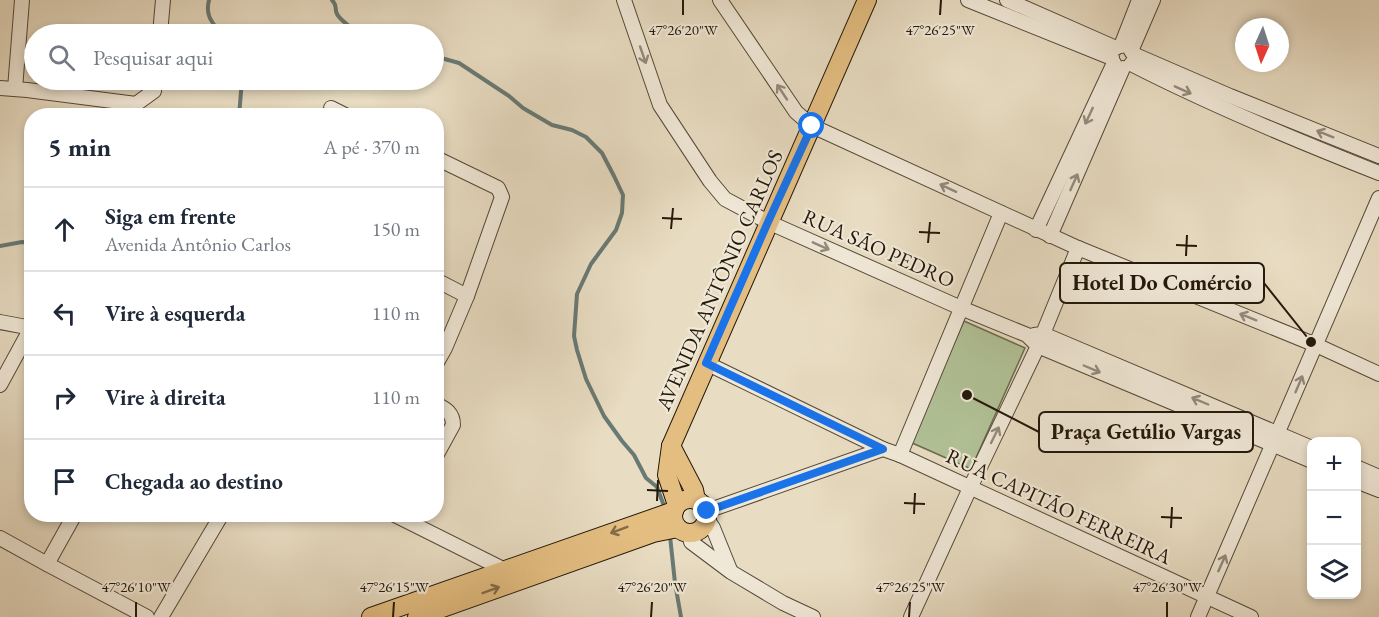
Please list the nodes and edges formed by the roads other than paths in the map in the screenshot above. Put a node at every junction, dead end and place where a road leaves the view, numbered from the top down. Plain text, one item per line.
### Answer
1 (22, 0) edge
2 (163, 0) edge
3 (624, 0) edge
4 (720, 0) edge
5 (867, 0) edge
6 (968, 0) edge
7 (1007, 0) edge
8 (1139, 0) edge
9 (1153, 0) edge
10 (161, 24) edge
11 (1123, 57) junction
12 (0, 88) edge
13 (15, 89) junction
14 (154, 90) edge
15 (812, 126) junction
16 (1379, 156) edge
17 (444, 162) edge
18 (1379, 173) edge
19 (1379, 198) edge
20 (1001, 213) junction
21 (768, 222) junction
22 (1036, 230) junction
23 (1050, 236) junction
24 (1078, 248) junction
25 (444, 284) edge
26 (467, 296) junction
27 (961, 308) junction
28 (0, 322) edge
29 (24, 327) edge
30 (1041, 340) junction
31 (24, 341) edge
32 (1316, 345) junction
33 (444, 350) edge
34 (706, 363) junction
35 (1379, 374) edge
36 (0, 385) edge
37 (444, 408) edge
38 (1276, 440) junction
39 (444, 441) edge
40 (671, 446) junction
41 (1307, 447) edge
42 (883, 449) junction
43 (900, 455) junction
44 (1307, 459) edge
45 (1361, 469) edge
46 (1379, 477) edge
47 (1361, 483) edge
48 (970, 488) junction
49 (1379, 490) edge
50 (704, 510) junction
51 (679, 519) junction
52 (71, 522) edge
53 (217, 522) edge
54 (412, 522) edge
55 (0, 538) edge
56 (47, 564) junction
57 (505, 570) junction
58 (731, 572) junction
59 (523, 579) junction
60 (1207, 597) junction
61 (147, 617) edge
62 (161, 617) edge
63 (371, 617) edge
64 (417, 617) edge
65 (813, 617) edge
66 (911, 617) edge
67 (1198, 617) edge
68 (1251, 617) edge

1 - 13 street
2 - 10 street
3 -> 21 street, RUA SÃO PEDRO
15 -> 4 street
5 - 15 main road, AVENIDA ANTÔNIO CARLOS
6 - 11 street
7 - 11 street
8 - 11 street
9 - 11 street
16 -> 11 street
11 -> 18 street
11 -> 22 street
23 -> 11 street
12 - 13 street
13 - 14 street
20 -> 15 street
15 - 21 main road, AVENIDA ANTÔNIO CARLOS
17 - 26 street
19 - 32 street
20 - 22 street
20 - 27 street
21 -> 27 street, RUA SÃO PEDRO
21 - 34 main road, AVENIDA ANTÔNIO CARLOS
22 - 23 street
23 - 24 street
24 - 30 street
32 -> 24 street
25 - 26 street
26 - 33 street
27 - 30 street, RUA SÃO PEDRO
27 - 43 street
28 - 29 street
30 - 38 street
48 -> 30 street
31 - 36 street
32 - 35 street
38 -> 32 street
34 - 40 main road, AVENIDA ANTÔNIO CARLOS
34 - 42 street, RUA CAPITÃO FERREIRA
37 - 39 street
38 - 41 street
38 - 44 street
60 -> 38 street
40 - 50 main road
40 - 51 main road, AVENIDA ANTÔNIO CARLOS
42 - 43 street, RUA CAPITÃO FERREIRA
42 - 50 street
43 - 48 street, RUA CAPITÃO FERREIRA
45 - 46 street
47 - 49 street
48 - 60 street, RUA CAPITÃO FERREIRA
48 - 66 street
50 - 51 main road
50 - 51 main road
50 - 58 street
51 -> 57 main road
51 - 58 street
51 - 59 main road
52 - 56 street
53 - 62 street
54 - 57 street
55 - 56 street
56 - 61 street
57 - 59 street
57 - 63 main road
58 - 65 street
64 -> 59 main road
60 - 67 street
60 - 68 street, RUA CAPITÃO FERREIRA

